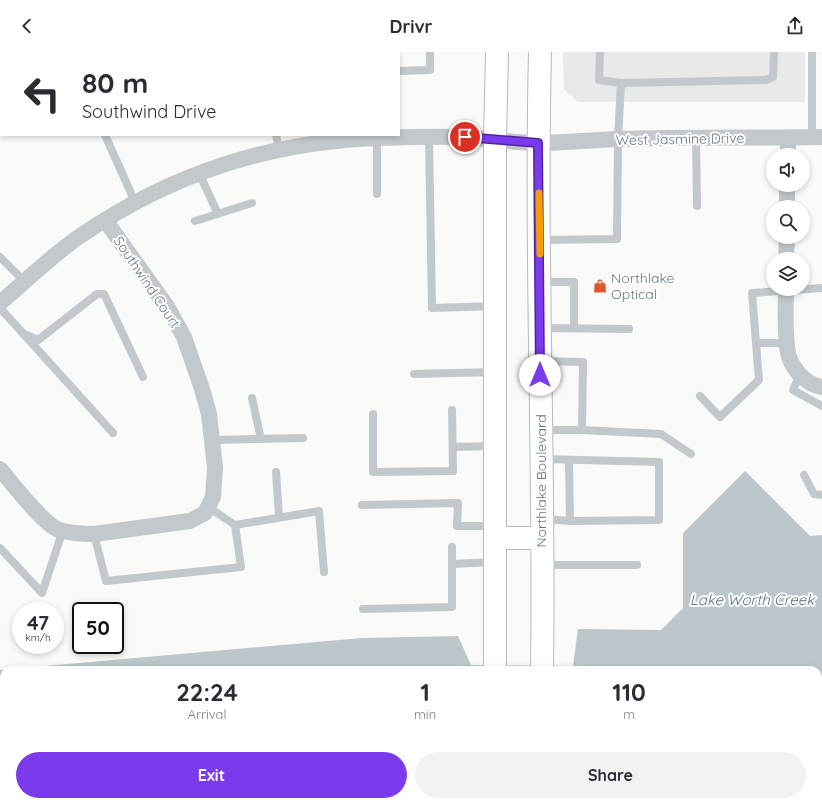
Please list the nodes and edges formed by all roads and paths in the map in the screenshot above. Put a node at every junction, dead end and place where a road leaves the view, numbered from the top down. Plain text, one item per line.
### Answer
1 (430, 52) edge
2 (497, 52) edge
3 (540, 52) edge
4 (600, 52) edge
5 (774, 52) edge
6 (812, 52) edge
7 (400, 71) edge
8 (621, 83) junction
9 (105, 136) edge
10 (817, 137) edge
11 (377, 138) junction
12 (429, 138) junction
13 (696, 138) junction
14 (788, 138) junction
15 (312, 139) edge
16 (618, 139) junction
17 (495, 140) junction
18 (278, 142) edge
19 (538, 143) junction
20 (788, 148) edge
21 (200, 172) junction
22 (377, 194) dead end
23 (135, 202) junction
24 (252, 202) dead end
25 (697, 206) dead end
26 (218, 214) junction
27 (105, 220) junction
28 (195, 221) dead end
29 (540, 240) junction
30 (0, 257) edge
31 (24, 282) junction
32 (540, 282) junction
33 (822, 288) edge
34 (810, 289) edge
35 (766, 292) edge
36 (786, 296) edge
37 (0, 303) edge
38 (496, 306) junction
39 (0, 308) edge
40 (540, 328) junction
41 (574, 328) junction
42 (629, 329) dead end
43 (24, 334) junction
44 (756, 343) junction
45 (787, 343) junction
46 (540, 361) junction
47 (496, 372) junction
48 (414, 374) dead end
49 (800, 374) junction
50 (143, 377) dead end
51 (822, 387) edge
52 (700, 396) dead end
53 (252, 398) dead end
54 (822, 406) edge
55 (452, 410) dead end
56 (373, 414) dead end
57 (541, 430) junction
58 (582, 430) junction
59 (113, 433) dead end
60 (303, 438) dead end
61 (261, 439) junction
62 (212, 440) junction
63 (495, 446) junction
64 (453, 447) junction
65 (691, 454) dead end
66 (541, 459) junction
67 (569, 460) junction
68 (0, 470) edge
69 (276, 472) dead end
70 (804, 475) dead end
71 (822, 495) edge
72 (362, 505) dead end
73 (208, 507) junction
74 (279, 517) junction
75 (570, 521) junction
76 (235, 525) junction
77 (542, 528) junction
78 (63, 530) junction
79 (495, 532) junction
80 (94, 534) junction
81 (452, 547) dead end
82 (0, 548) edge
83 (495, 562) junction
84 (452, 564) junction
85 (542, 565) junction
86 (637, 565) dead end
87 (324, 572) dead end
88 (363, 609) dead end
89 (495, 661) edge
90 (542, 666) edge

1 - 7 lane
2 - 17 main road
3 - 19 main road, Northlake Boulevard
4 - 8 lane
5 - 8 lane
6 - 10 lane
8 - 16 lane
9 - 23 lane
10 - 14 street, West Jasmine Drive
11 - 12 street, West Jasmine Drive
11 - 15 street, West Jasmine Drive
11 - 22 lane
12 - 17 street, West Jasmine Drive
12 - 38 lane
13 - 14 street, West Jasmine Drive
13 - 16 street, West Jasmine Drive
13 - 25 lane
14 - 20 street
15 - 18 street, West Jasmine Drive
16 - 19 street, West Jasmine Drive
16 - 29 lane
17 - 19 street, West Jasmine Drive
17 - 38 main road
18 - 21 street, West Jasmine Drive
19 - 29 main road, Northlake Boulevard
21 - 23 street, West Jasmine Drive
21 - 26 lane
23 - 27 street, West Jasmine Drive
24 - 26 lane
26 - 28 lane
27 - 31 street, West Jasmine Drive
27 - 62 street, Southwind Court
29 - 32 main road, Northlake Boulevard
30 - 31 lane
31 - 37 street, West Jasmine Drive
32 - 40 main road, Northlake Boulevard
32 - 41 lane
33 - 34 lane
35 - 44 lane
36 - 45 street
38 - 47 main road
39 - 43 lane
40 - 41 lane
40 - 46 main road, Northlake Boulevard
41 - 42 lane
43 - 50 lane
43 - 59 lane
44 - 45 lane
44 - 52 lane
45 - 49 street
46 - 57 main road, Northlake Boulevard
46 - 58 lane
47 - 48 lane
47 - 63 main road
49 - 51 street
49 - 54 lane
53 - 61 lane
55 - 64 lane
56 - 64 lane
57 - 58 lane
57 - 66 main road, Northlake Boulevard
58 - 65 lane
60 - 61 lane
61 - 62 lane
62 - 73 street, Southwind Court
63 - 64 lane
63 - 79 main road
66 - 67 lane
66 - 77 main road, Northlake Boulevard
67 - 75 lane
67 - 75 lane
68 - 78 street
69 - 74 lane
70 - 71 lane
72 - 79 lane
73 - 76 lane
73 - 80 street
74 - 76 lane
74 - 87 lane
75 - 77 lane
76 - 80 lane
77 - 79 main road
77 - 85 main road, Northlake Boulevard
78 - 80 street
78 - 82 lane
79 - 83 main road
81 - 84 lane
83 - 84 lane
83 - 89 main road
84 - 88 lane
85 - 86 lane
85 - 90 main road, Northlake Boulevard

